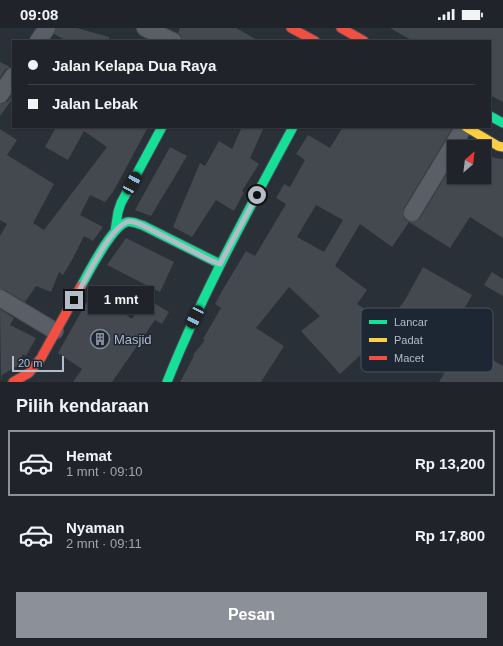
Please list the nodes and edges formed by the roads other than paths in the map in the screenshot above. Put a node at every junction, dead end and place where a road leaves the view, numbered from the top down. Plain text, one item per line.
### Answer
1 (47, 28) edge
2 (146, 28) edge
3 (282, 28) edge
4 (347, 29) edge
5 (290, 33) edge
6 (39, 40) edge
7 (171, 40) edge
8 (313, 40) edge
9 (344, 40) edge
10 (363, 40) edge
11 (12, 77) edge
12 (0, 95) edge
13 (491, 117) edge
14 (503, 123) edge
15 (161, 128) edge
16 (292, 128) edge
17 (464, 128) edge
18 (467, 128) edge
19 (503, 147) edge
20 (412, 213) dead end
21 (115, 231) junction
22 (220, 264) junction
23 (0, 298) edge
24 (55, 331) junction
25 (33, 377) edge
26 (13, 382) edge
27 (166, 382) edge

1 - 6 street
2 - 7 street
3 - 5 street
4 - 9 street
4 - 10 street
5 - 8 street
11 - 12 street
13 - 14 street
15 - 21 street
16 - 22 street
17 - 20 street
18 - 19 street
21 - 22 street
21 - 24 street
22 - 27 street
23 - 24 street
24 - 25 street
25 - 26 street

